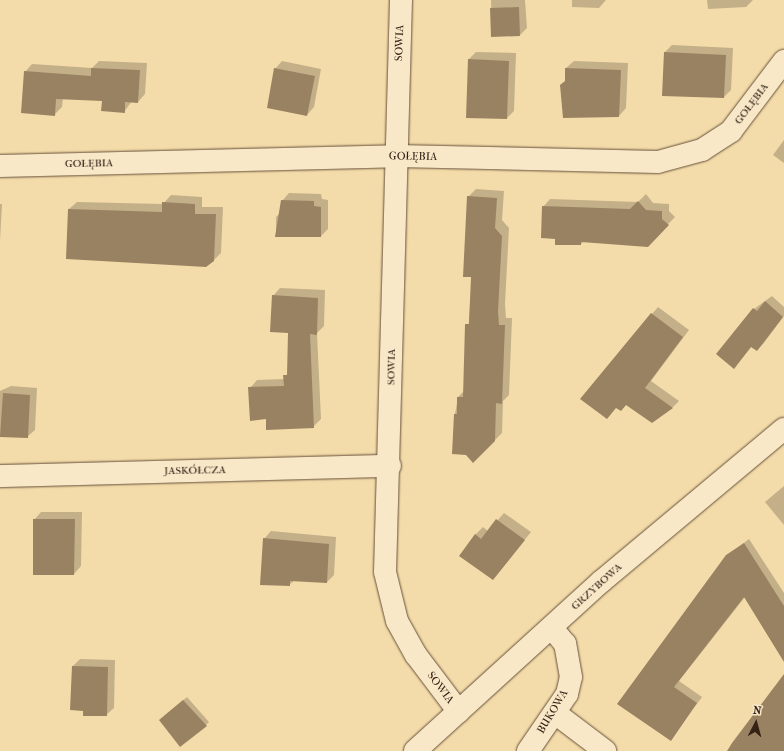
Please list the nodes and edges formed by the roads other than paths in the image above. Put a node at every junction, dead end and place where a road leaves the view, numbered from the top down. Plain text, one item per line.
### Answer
1 (401, 0) edge
2 (784, 61) edge
3 (396, 156) junction
4 (0, 166) edge
5 (784, 429) edge
6 (390, 466) junction
7 (0, 476) edge
8 (552, 628) junction
9 (459, 712) junction
10 (555, 713) junction
11 (415, 751) edge
12 (528, 751) edge
13 (605, 751) edge

1 - 3 street, SOWIA
2 - 3 street, GOŁĘBIA
3 - 4 street, GOŁĘBIA
3 - 6 street, SOWIA
5 - 8 street, GRZYBOWA
6 - 7 street, JASKÓŁCZA
6 - 9 street, SOWIA
8 - 9 street, GRZYBOWA
8 - 10 street, BUKOWA
9 - 11 street, GRZYBOWA
10 - 12 street, BUKOWA
10 - 13 street

